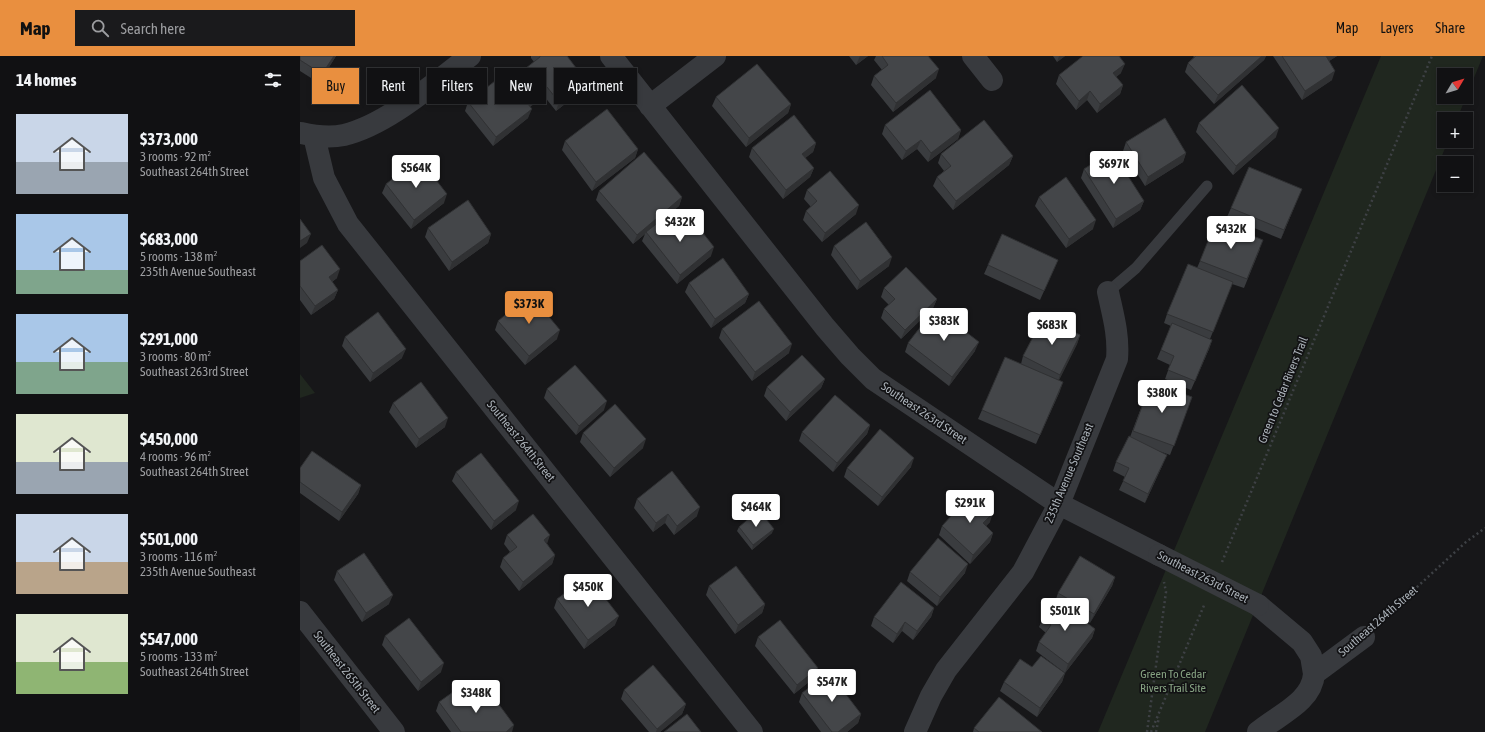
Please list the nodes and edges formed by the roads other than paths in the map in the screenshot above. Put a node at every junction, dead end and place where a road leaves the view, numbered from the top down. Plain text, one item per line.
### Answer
1 (470, 56) edge
2 (611, 56) edge
3 (715, 56) edge
4 (974, 56) edge
5 (992, 80) dead end
6 (650, 106) junction
7 (307, 135) edge
8 (1207, 186) dead end
9 (1108, 292) joint
10 (1059, 504) junction
11 (300, 612) edge
12 (1364, 636) road end
13 (1314, 674) junction
14 (394, 732) edge
15 (752, 732) edge
16 (915, 732) edge
17 (1258, 732) edge

1 - 7 street
2 - 6 street, Southeast 263rd Street
3 - 6 street
4 - 5 street
6 - 10 street, Southeast 263rd Street
7 - 15 street, Southeast 264th Street
8 - 9 lane
9 - 10 street, 235th Avenue Southeast
10 - 13 street, Southeast 263rd Street, bridge
10 - 16 street, 235th Avenue Southeast
11 - 14 street, Southeast 265th Street
12 - 13 street, Southeast 264th Street
13 - 17 street

